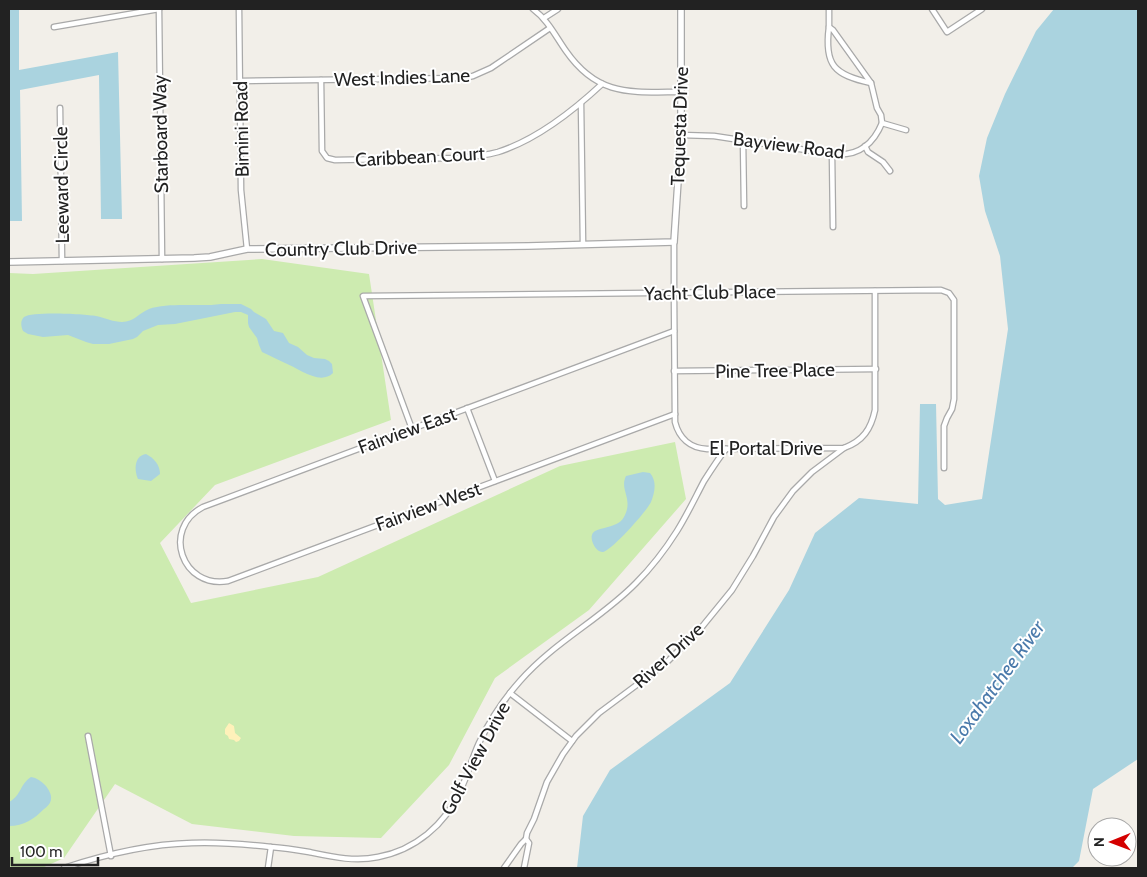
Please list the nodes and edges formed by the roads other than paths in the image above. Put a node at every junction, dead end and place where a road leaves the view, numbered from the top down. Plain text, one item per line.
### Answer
1 (159, 9) edge
2 (239, 9) edge
3 (533, 9) edge
4 (558, 9) edge
5 (681, 9) edge
6 (829, 9) edge
7 (932, 9) edge
8 (982, 9) edge
9 (544, 18) junction
10 (829, 26) junction
11 (54, 28) dead end
12 (550, 28) junction
13 (321, 80) junction
14 (240, 81) junction
15 (871, 83) junction
16 (602, 84) junction
17 (681, 92) junction
18 (581, 103) junction
19 (60, 108) dead end
20 (882, 123) junction
21 (906, 130) dead end
22 (681, 135) junction
23 (743, 140) junction
24 (865, 146) junction
25 (832, 154) junction
26 (890, 170) dead end
27 (744, 206) dead end
28 (833, 227) dead end
29 (674, 242) junction
30 (583, 244) junction
31 (247, 249) junction
32 (162, 259) junction
33 (62, 261) junction
34 (9, 262) edge
35 (875, 291) junction
36 (674, 293) junction
37 (674, 331) junction
38 (876, 369) junction
39 (674, 371) junction
40 (468, 408) junction
41 (675, 414) junction
42 (412, 429) junction
43 (844, 448) junction
44 (726, 449) junction
45 (944, 468) dead end
46 (495, 481) junction
47 (185, 563) joint
48 (510, 693) junction
49 (88, 736) dead end
50 (572, 741) junction
51 (526, 839) junction
52 (270, 847) junction
53 (111, 856) junction
54 (64, 868) edge
55 (268, 868) edge
56 (504, 868) edge
57 (524, 868) edge

1 - 11 street
1 - 32 street, Starboard Way
2 - 14 street, Bimini Road
3 - 9 street
4 - 9 street
5 - 17 street, Tequesta Drive
6 - 10 street
7 - 8 street
9 - 12 street
10 - 15 street
10 - 15 street
12 - 13 street, West Indies Lane
12 - 16 street
13 - 14 street, West Indies Lane
13 - 18 street, Caribbean Court
14 - 31 street, Bimini Road
15 - 20 street
16 - 17 street
16 - 18 street, Caribbean Court
17 - 22 street, Tequesta Drive
18 - 30 street
19 - 33 street, Leeward Circle
20 - 21 street
20 - 24 street, Bayview Road
22 - 23 street, Bayview Road
22 - 29 street, Tequesta Drive
23 - 25 street, Bayview Road
23 - 27 street
24 - 25 street, Bayview Road
24 - 26 street
25 - 28 street
29 - 30 street, Country Club Drive
29 - 36 street, El Portal Drive
30 - 31 street, Country Club Drive
31 - 32 street, Country Club Drive
32 - 33 street, Country Club Drive
33 - 34 street, Country Club Drive
35 - 36 street, Yacht Club Place
35 - 38 street
35 - 45 street, Yacht Club Place
36 - 37 street, El Portal Drive
36 - 42 street, Yacht Club Place
37 - 39 street, El Portal Drive
37 - 40 street, Fairview East
38 - 39 street, Pine Tree Place
38 - 43 street, El Portal Drive
39 - 41 street, El Portal Drive
40 - 42 street, Fairview East
40 - 46 street
41 - 44 street, El Portal Drive
41 - 46 street, Fairview West
42 - 47 street, Fairview East
43 - 44 street, El Portal Drive
43 - 50 street, River Drive
44 - 48 street, Golf View Drive
46 - 47 street, Fairview West
48 - 50 street
48 - 52 street, Golf View Drive
49 - 53 street
50 - 51 street, River Drive
51 - 56 street, River Drive
51 - 57 street
52 - 53 street, Golf View Drive
52 - 55 street
53 - 54 street, Golf View Drive

